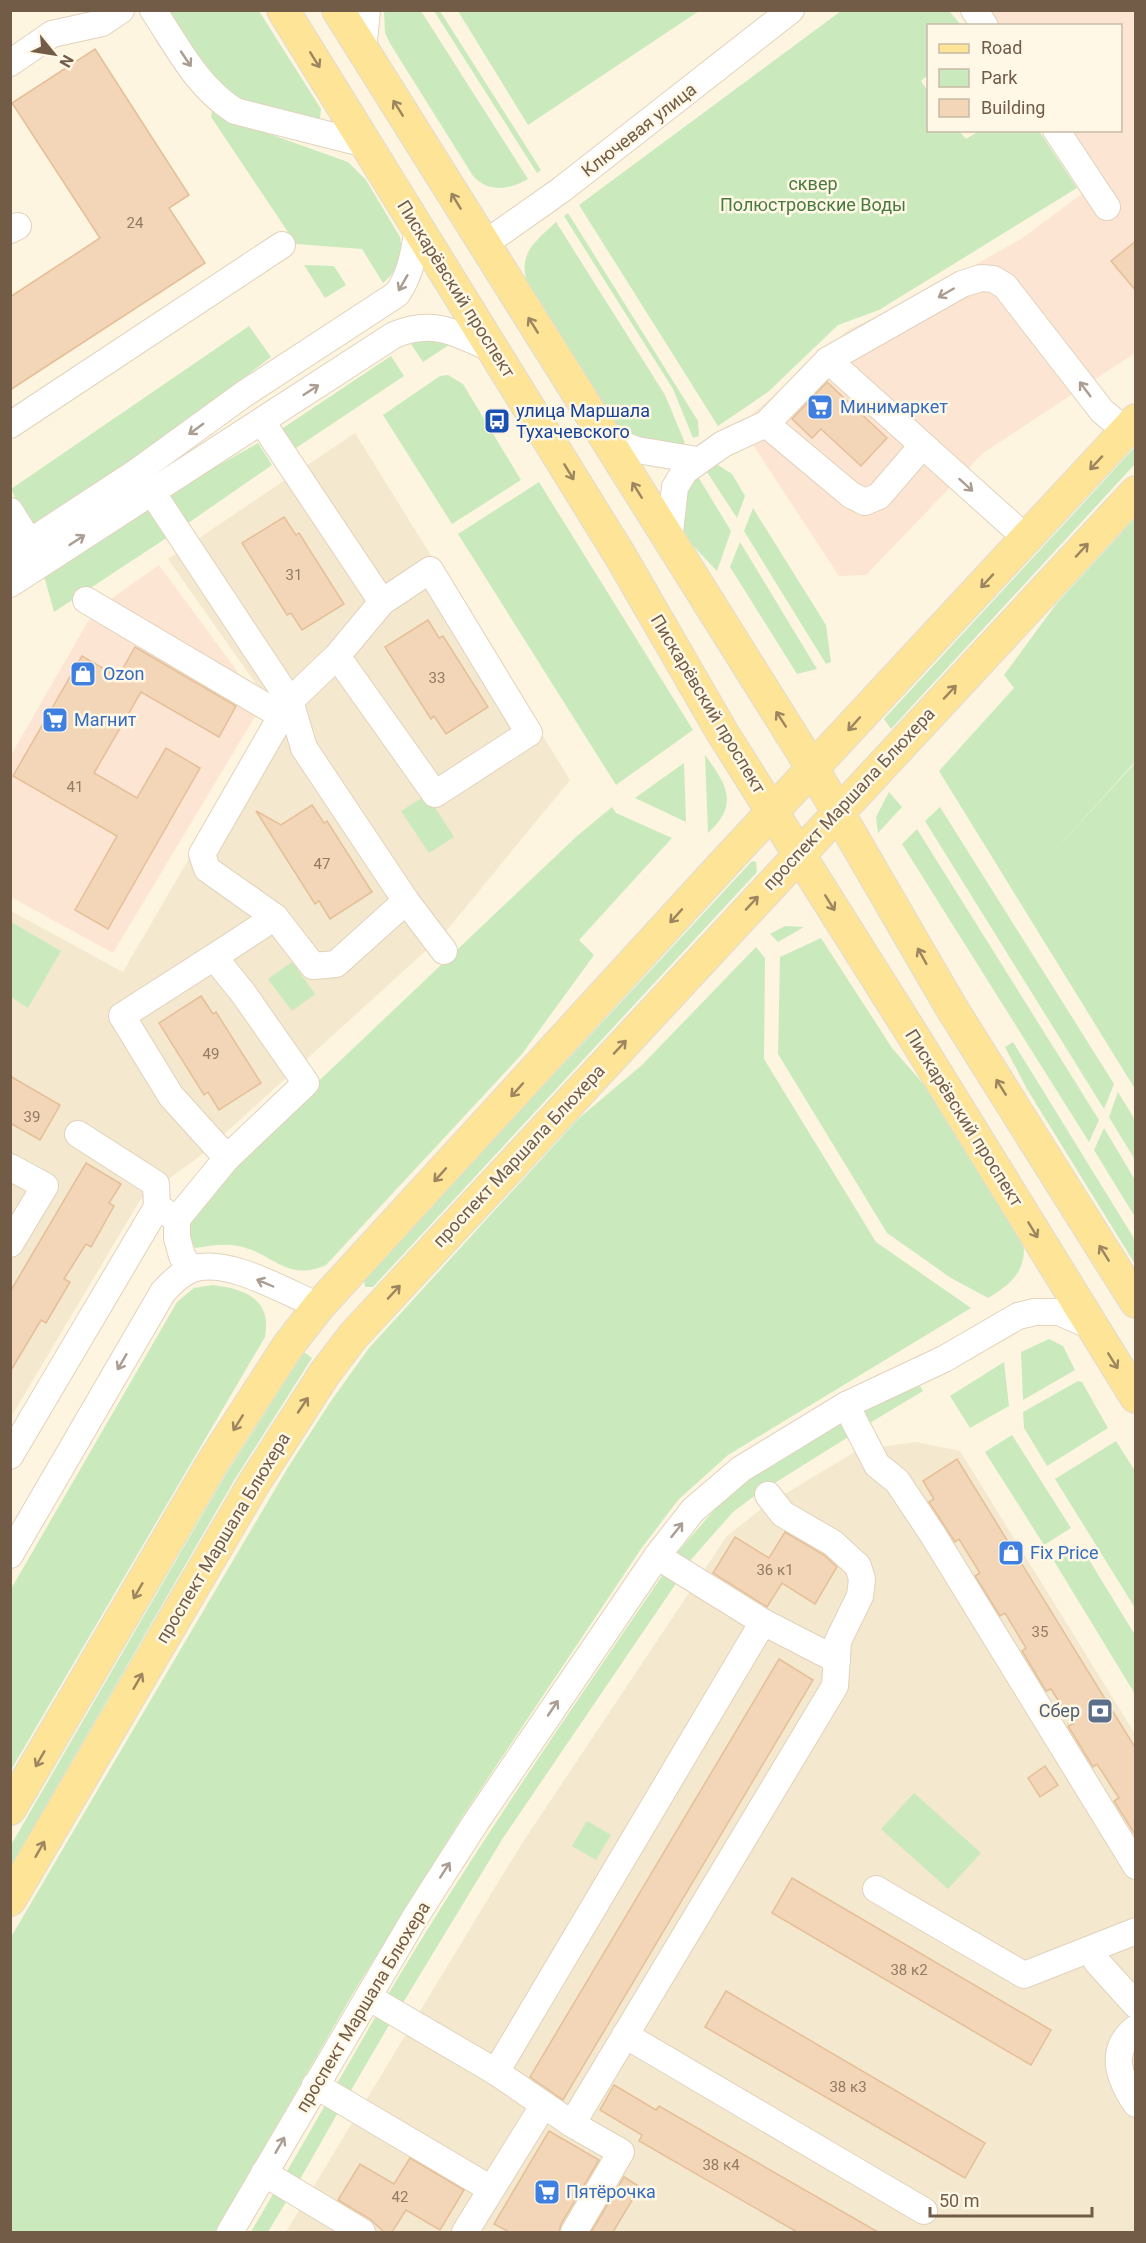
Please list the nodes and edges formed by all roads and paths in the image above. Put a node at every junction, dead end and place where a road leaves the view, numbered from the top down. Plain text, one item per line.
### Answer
1 (121, 10) edge
2 (153, 10) edge
3 (283, 10) edge
4 (338, 10) edge
5 (368, 10) edge
6 (791, 10) edge
7 (974, 10) edge
8 (984, 24) edge
9 (363, 51) junction
10 (10, 63) edge
11 (1057, 132) edge
12 (369, 145) junction
13 (1107, 207) dead end
14 (418, 228) junction
15 (282, 245) dead end
16 (483, 245) junction
17 (494, 350) junction
18 (828, 360) junction
19 (262, 422) junction
20 (766, 424) junction
21 (10, 425) edge
22 (1131, 425) edge
23 (605, 438) junction
24 (922, 446) junction
25 (697, 460) junction
26 (144, 481) junction
27 (1136, 492) edge
28 (10, 511) edge
29 (1026, 538) junction
30 (669, 541) junction
31 (28, 553) edge
32 (10, 584) edge
33 (86, 600) dead end
34 (382, 602) junction
35 (337, 656) junction
36 (286, 708) junction
37 (813, 768) junction
38 (772, 811) junction
39 (838, 811) junction
40 (799, 853) junction
41 (406, 901) junction
42 (275, 917) junction
43 (444, 951) dead end
44 (214, 957) junction
45 (78, 1134) dead end
46 (227, 1158) junction
47 (10, 1167) edge
48 (167, 1213) junction
49 (10, 1244) edge
50 (191, 1269) junction
51 (1136, 1302) edge
52 (319, 1306) junction
53 (1091, 1326) junction
54 (354, 1335) junction
55 (1136, 1397) edge
56 (846, 1405) junction
57 (10, 1456) edge
58 (768, 1495) dead end
59 (10, 1555) edge
60 (657, 1556) junction
61 (763, 1622) junction
62 (837, 1660) junction
63 (10, 1809) edge
64 (1136, 1866) edge
65 (876, 1889) dead end
66 (10, 1900) edge
67 (1136, 1931) edge
68 (1091, 1950) junction
69 (368, 1997) junction
70 (1136, 2005) edge
71 (1136, 2028) edge
72 (625, 2035) junction
73 (496, 2072) junction
74 (315, 2085) junction
75 (1136, 2104) edge
76 (543, 2106) junction
77 (572, 2124) junction
78 (264, 2173) junction
79 (491, 2189) junction
80 (924, 2211) dead end
81 (230, 2232) edge
82 (362, 2232) edge
83 (467, 2232) edge
84 (574, 2232) edge

1 - 10 street
2 -> 12 street
3 -> 12 main road, Пискарёвский проспект
4 - 9 main road
5 - 9 street
6 - 16 street, Ключевая улица
7 - 8 street
16 -> 9 main road
11 - 13 street
12 - 14 main road, Пискарёвский проспект
14 - 17 main road, Пискарёвский проспект
14 -> 26 street
15 - 21 street
23 -> 16 main road
19 -> 17 street
17 -> 38 main road, Пискарёвский проспект
18 - 20 street
22 -> 18 street
18 - 24 street
19 - 26 street
19 - 34 street
20 - 24 street
20 - 25 street
22 -> 29 main road
23 - 25 street
30 -> 23 main road
24 -> 29 street
25 - 30 street
26 - 31 street
26 - 36 street
39 -> 27 main road, проспект Маршала Блюхера
28 - 31 street
29 -> 37 main road
37 -> 30 main road
31 - 32 street
33 - 36 street
34 - 35 street
34 - 35 street
35 - 36 street
36 - 41 street
36 - 42 street
37 - 38 main road
37 - 39 main road
38 - 40 main road, Пискарёвский проспект
38 -> 52 main road
39 - 40 main road, проспект Маршала Блюхера
51 -> 39 main road
40 -> 53 main road, Пискарёвский проспект
54 -> 40 main road, проспект Маршала Блюхера
41 - 42 street
41 - 43 street
42 - 44 street
44 - 46 street
44 - 46 street
45 - 48 street
46 - 48 street
47 - 49 street
48 - 50 street
48 - 57 street
52 -> 50 street
50 -> 59 street
52 - 54 main road
52 -> 63 main road
53 -> 55 main road, Пискарёвский проспект
53 - 56 street, проспект Маршала Блюхера
66 -> 54 main road, проспект Маршала Блюхера
60 -> 56 street, проспект Маршала Блюхера
56 - 64 street
58 - 62 street
60 - 61 street
69 -> 60 street, проспект Маршала Блюхера
61 - 62 street
61 - 73 street
62 - 72 street
65 - 68 street
67 - 68 street
68 - 70 street
69 - 73 street
69 - 74 street, проспект Маршала Блюхера
71 - 75 street
72 - 77 street
72 - 80 street
73 - 76 street
78 -> 74 street, проспект Маршала Блюхера
74 - 79 street
76 - 77 street
76 - 79 street
77 - 84 street
78 - 81 street, проспект Маршала Блюхера
78 - 82 street
79 - 83 street

